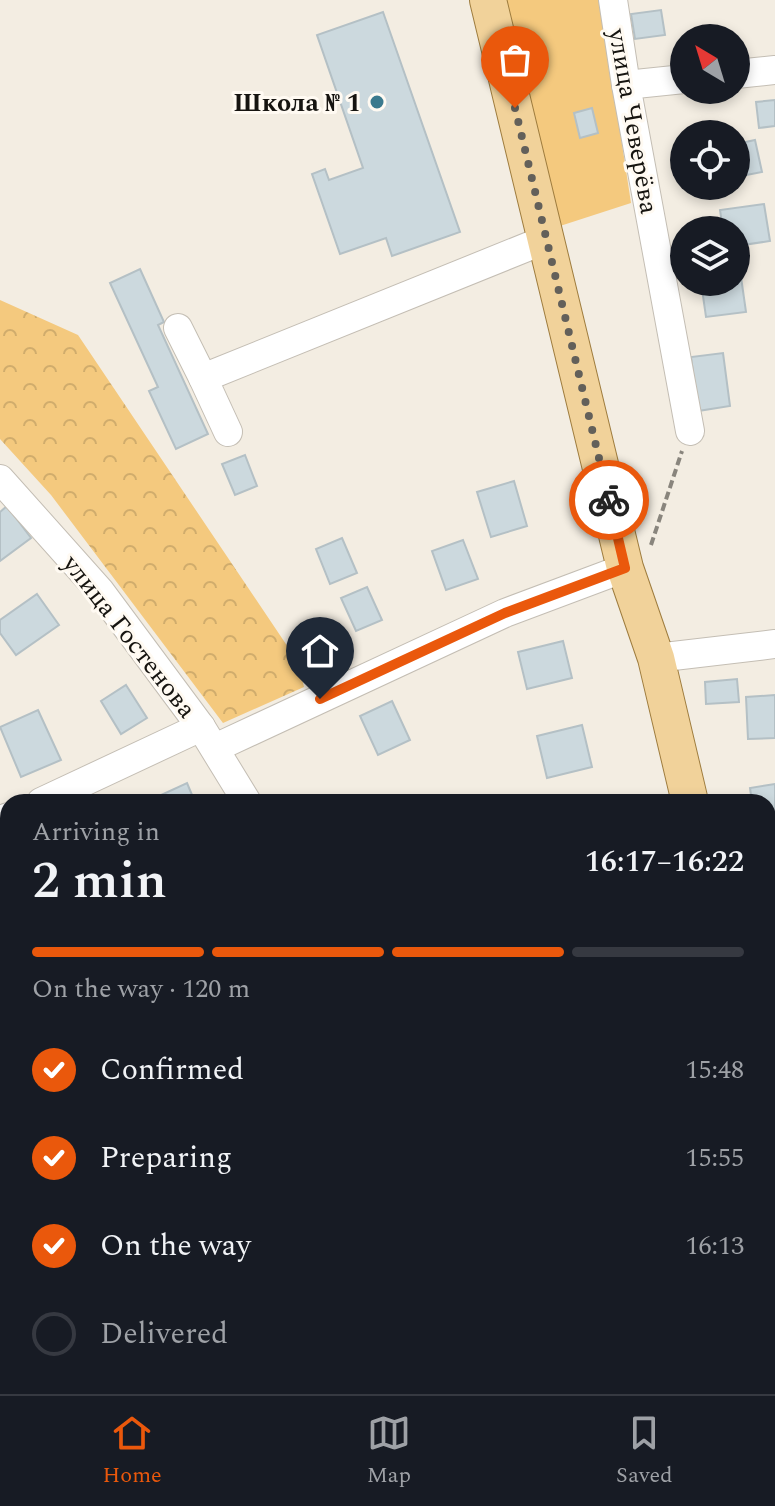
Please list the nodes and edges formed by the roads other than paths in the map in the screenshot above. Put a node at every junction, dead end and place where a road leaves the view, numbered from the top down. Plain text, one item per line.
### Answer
1 (488, 0) edge
2 (613, 0) edge
3 (775, 70) edge
4 (750, 73) edge
5 (670, 80) edge
6 (626, 85) junction
7 (547, 239) junction
8 (178, 328) dead end
9 (203, 378) junction
10 (690, 431) road end
11 (228, 432) dead end
12 (0, 479) edge
13 (637, 560) junction
14 (775, 644) edge
15 (656, 658) junction
16 (208, 738) junction
17 (62, 794) edge
18 (242, 794) edge
19 (688, 794) edge

1 - 7 main road
2 - 6 street, улица Чеверёва
3 - 4 street
5 - 6 street
6 - 10 street, улица Чеверёва
7 - 9 street
7 - 13 main road
8 - 9 street
9 - 11 street
12 - 16 street, улица Гостенова
13 - 15 main road
13 - 16 street
14 - 15 street
15 - 19 main road
16 - 17 street
16 - 18 street, улица Гостенова

